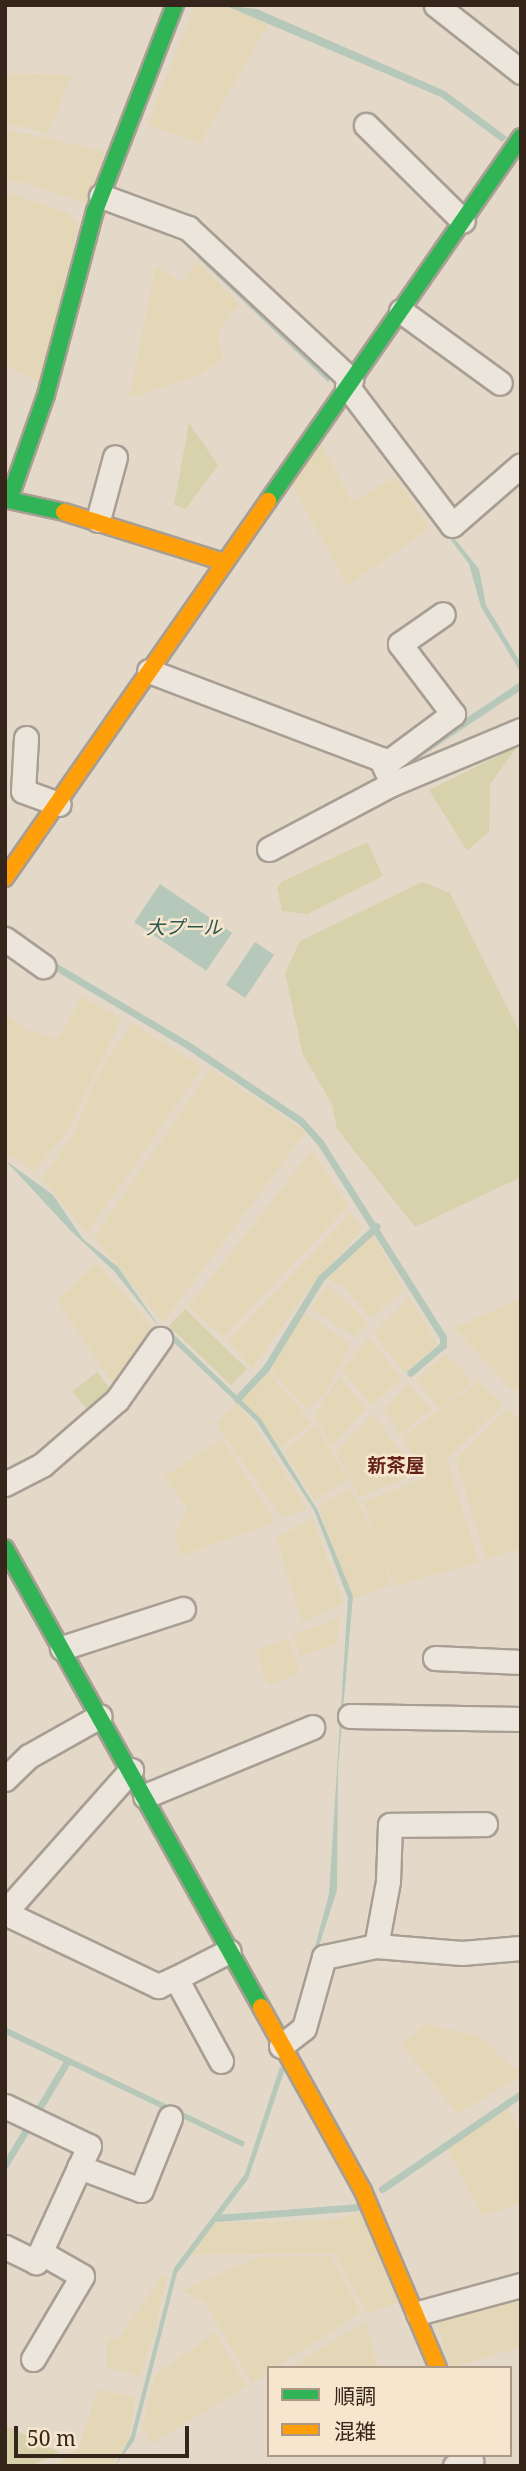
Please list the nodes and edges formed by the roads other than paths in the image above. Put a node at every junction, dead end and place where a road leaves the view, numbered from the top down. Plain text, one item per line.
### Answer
1 (175, 5) edge
2 (436, 5) edge
3 (521, 72) edge
4 (366, 125) dead end
5 (521, 137) edge
6 (514, 159) edge
7 (101, 196) junction
8 (463, 221) junction
9 (401, 311) junction
10 (349, 383) junction
11 (500, 383) dead end
12 (115, 457) dead end
13 (521, 465) edge
14 (7, 504) edge
15 (97, 520) junction
16 (224, 562) junction
17 (443, 614) dead end
18 (149, 671) junction
19 (521, 730) edge
20 (26, 738) dead end
21 (388, 775) junction
22 (59, 804) junction
23 (269, 849) dead end
24 (5, 878) edge
25 (5, 939) edge
26 (43, 966) dead end
27 (160, 1339) dead end
28 (5, 1484) edge
29 (5, 1548) edge
30 (183, 1609) dead end
31 (62, 1648) junction
32 (435, 1658) dead end
33 (521, 1662) edge
34 (100, 1716) junction
35 (350, 1717) dead end
36 (521, 1719) edge
37 (312, 1727) dead end
38 (131, 1770) junction
39 (5, 1779) edge
40 (145, 1796) junction
41 (485, 1824) dead end
42 (5, 1913) edge
43 (376, 1946) junction
44 (521, 1948) edge
45 (229, 1951) junction
46 (176, 1978) junction
47 (281, 2046) junction
48 (221, 2061) dead end
49 (5, 2106) edge
50 (170, 2118) dead end
51 (79, 2167) junction
52 (5, 2247) edge
53 (40, 2252) junction
54 (521, 2285) edge
55 (418, 2313) junction
56 (33, 2359) dead end
57 (437, 2366) edge

1 - 7 street
2 - 3 street
4 - 8 street
5 - 6 street
6 - 8 street
7 - 10 street
7 - 14 street
8 - 9 street
9 - 10 street
9 - 11 street
10 - 13 street
10 - 16 street
12 - 15 street
14 - 15 street
15 - 16 street
16 - 18 street
17 - 21 street
18 - 21 street
18 - 22 street
19 - 21 street
20 - 22 street
21 - 23 street
22 - 24 street
25 - 26 street
27 - 28 street
29 - 31 street
30 - 31 street
31 - 34 street
32 - 33 street
34 - 38 street
34 - 39 street
35 - 36 street
37 - 40 street
38 - 40 street
38 - 42 street
40 - 45 street
41 - 43 street
42 - 46 street
43 - 44 street
43 - 47 street
45 - 46 street
45 - 47 street
46 - 48 street
47 - 55 street
49 - 51 street
50 - 51 street
51 - 53 street
52 - 53 street
53 - 56 street
54 - 55 street
55 - 57 street

